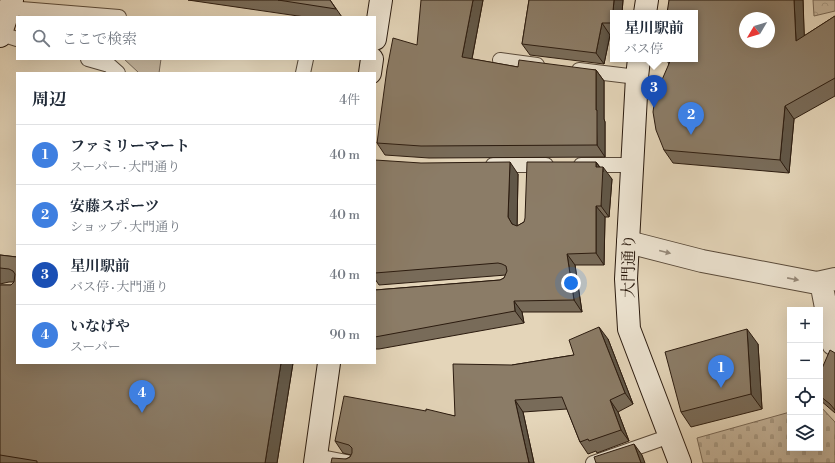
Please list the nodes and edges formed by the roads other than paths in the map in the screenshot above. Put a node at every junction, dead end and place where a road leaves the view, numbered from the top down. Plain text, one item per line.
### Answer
1 (381, 0) edge
2 (647, 0) edge
3 (10, 4) edge
4 (645, 10) edge
5 (111, 16) edge
6 (376, 32) edge
7 (6, 36) edge
8 (91, 60) edge
9 (306, 60) edge
10 (372, 60) edge
11 (500, 60) dead end
12 (553, 67) edge
13 (638, 68) edge
14 (568, 69) edge
15 (117, 72) edge
16 (303, 72) edge
17 (370, 72) edge
18 (482, 165) edge
19 (527, 165) junction
20 (632, 165) junction
21 (527, 181) edge
22 (628, 242) junction
23 (828, 281) edge
24 (835, 345) edge
25 (329, 364) edge
26 (670, 436) junction
27 (315, 459) edge
28 (352, 463) edge
29 (593, 463) edge
30 (680, 463) edge

1 - 6 street
2 - 4 street
3 - 5 lane
3 - 7 street
8 - 15 lane
9 - 16 lane
10 - 17 street
11 - 12 lane
13 - 14 lane
13 - 20 street, 大門通り
18 - 19 lane
19 - 20 lane
19 - 21 lane
20 - 22 street, 大門通り
22 -> 23 street
22 - 26 street, 大門通り
23 - 24 street
25 - 27 street
26 - 29 lane
26 - 30 street, 大門通り
27 - 28 lane

